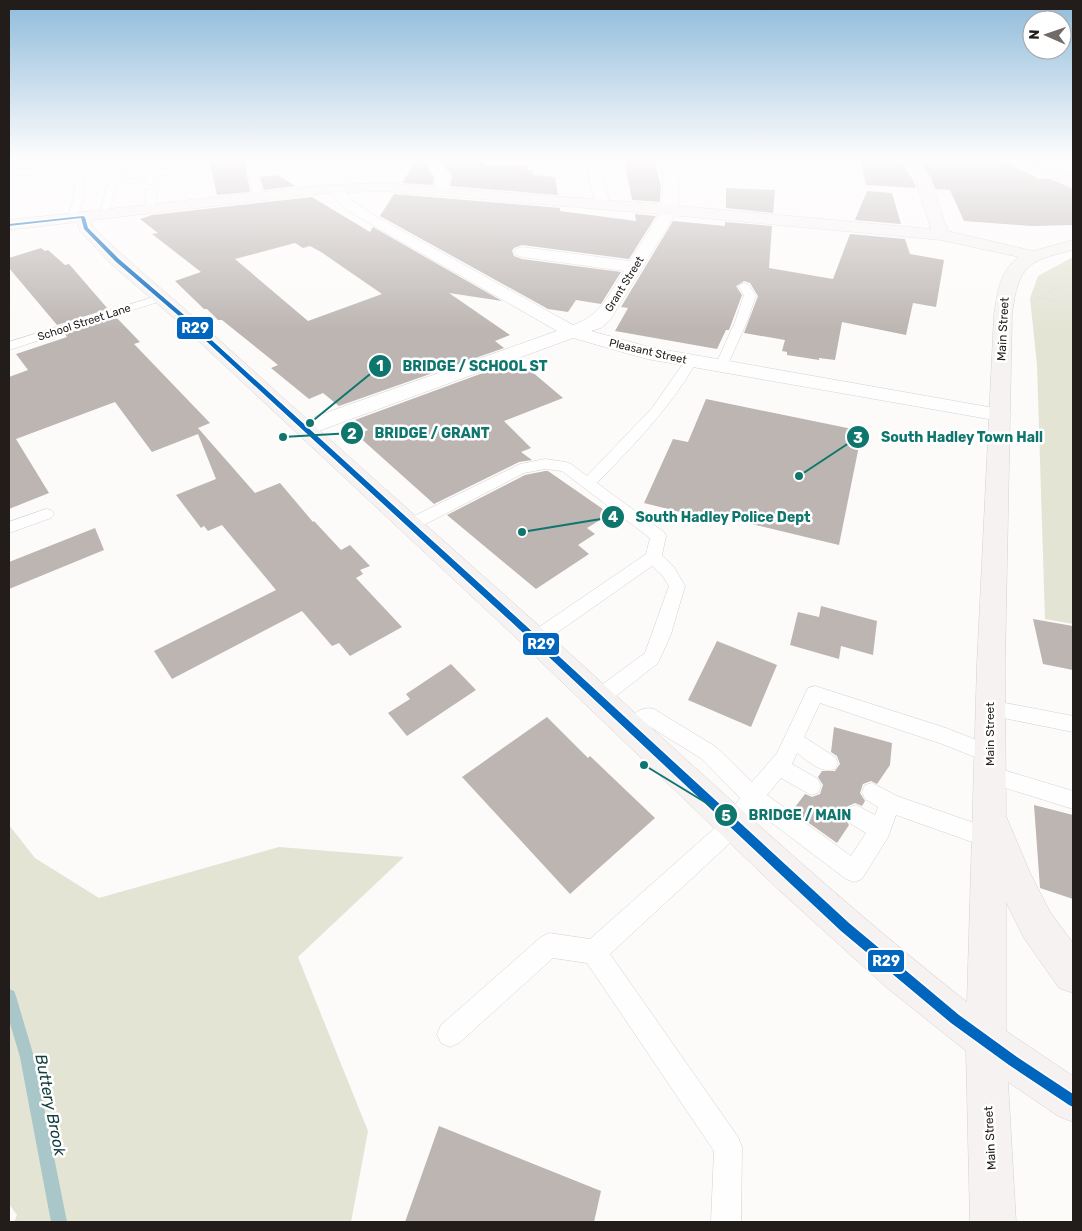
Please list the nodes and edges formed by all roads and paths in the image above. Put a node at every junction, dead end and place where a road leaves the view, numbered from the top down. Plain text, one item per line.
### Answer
1 (91, 216) edge
2 (366, 216) edge
3 (666, 216) edge
4 (740, 216) edge
5 (935, 216) edge
6 (87, 217) junction
7 (9, 224) edge
8 (942, 235) junction
9 (1073, 245) edge
10 (522, 252) dead end
11 (1033, 256) junction
12 (634, 267) junction
13 (744, 286) dead end
14 (1073, 286) edge
15 (160, 298) junction
16 (1038, 298) junction
17 (1073, 302) edge
18 (1029, 303) dead end
19 (572, 332) junction
20 (9, 346) edge
21 (691, 361) junction
22 (721, 366) junction
23 (1000, 415) junction
24 (305, 428) junction
25 (588, 484) junction
26 (46, 514) dead end
27 (410, 525) junction
28 (9, 528) edge
29 (653, 556) junction
30 (534, 639) junction
31 (599, 698) junction
32 (990, 708) junction
33 (1073, 724) edge
34 (634, 729) junction
35 (794, 741) junction
36 (828, 763) dead end
37 (990, 764) junction
38 (778, 766) junction
39 (811, 786) dead end
40 (753, 796) junction
41 (1073, 800) edge
42 (856, 815) dead end
43 (734, 825) junction
44 (989, 826) junction
45 (880, 830) junction
46 (594, 952) junction
47 (1073, 974) edge
48 (450, 1034) dead end
49 (986, 1042) junction
50 (1073, 1101) edge
51 (726, 1222) edge
52 (993, 1222) edge

1 - 6 main road
2 - 19 street, Pleasant Street
3 - 12 street, Grant Street
4 - 8 main road
5 - 8 main road
6 - 7 main road
6 - 15 main road
8 - 11 main road
9 - 11 main road
10 - 12 street
11 - 23 main road, Main Street
12 - 19 street, Grant Street
13 - 22 lane
14 - 16 path
15 - 20 lane, School Street Lane
15 - 24 main road
16 - 17 path
16 - 18 path
19 - 21 street, Pleasant Street
19 - 24 street, Grant Street
21 - 22 street, Pleasant Street
21 - 25 lane
22 - 23 street, Pleasant Street
23 - 32 main road, Main Street
24 - 27 main road
25 - 27 lane
25 - 29 lane
26 - 28 lane
27 - 30 main road
29 - 30 lane
29 - 31 lane
30 - 31 main road
31 - 34 main road
32 - 33 lane
32 - 37 main road, Main Street
34 - 40 lane
34 - 43 main road
35 - 36 lane
35 - 37 lane
35 - 38 lane
37 - 41 lane
37 - 44 main road, Main Street
38 - 39 lane
38 - 40 lane
40 - 43 lane
40 - 45 lane
42 - 45 lane
43 - 46 lane
43 - 49 main road
44 - 45 lane
44 - 47 main road
44 - 49 main road, Main Street
46 - 48 lane
46 - 51 lane
49 - 50 main road
49 - 52 main road, Main Street

